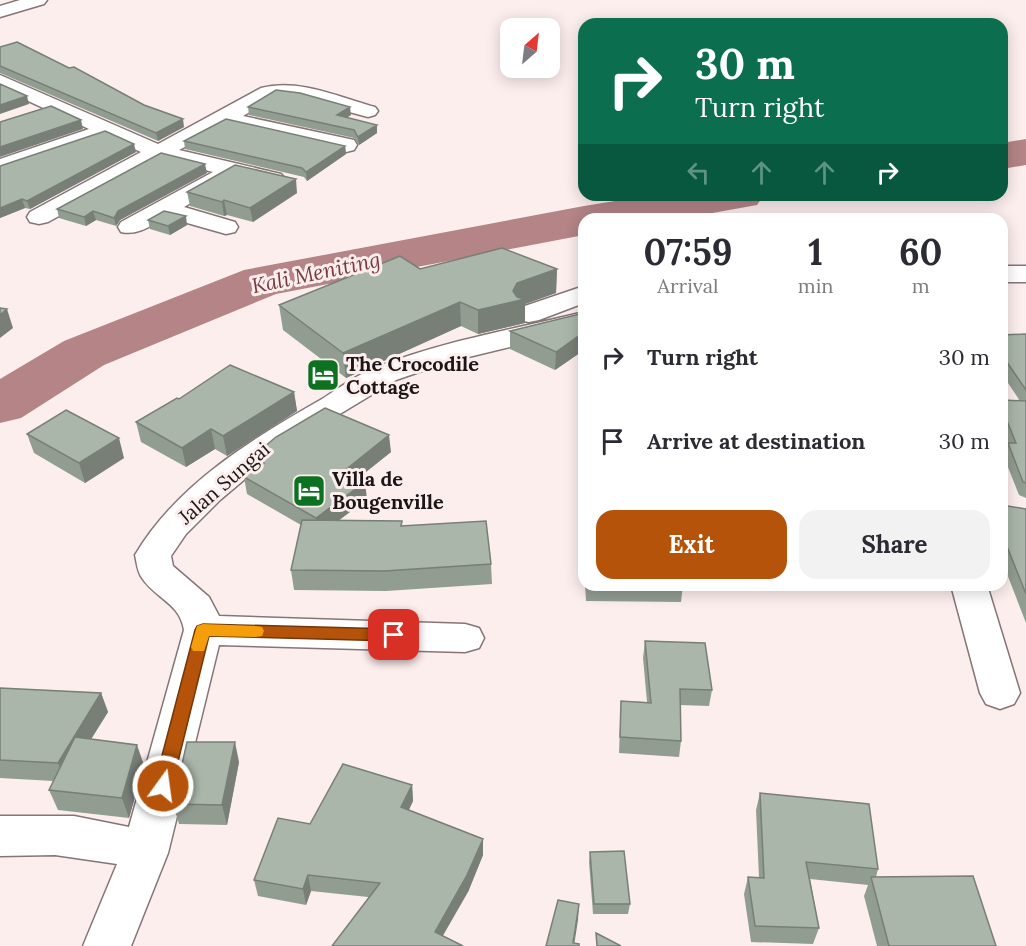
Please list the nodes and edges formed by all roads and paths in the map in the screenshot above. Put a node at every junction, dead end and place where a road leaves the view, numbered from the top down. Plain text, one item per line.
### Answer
1 (38, 0) edge
2 (0, 12) edge
3 (0, 81) edge
4 (54, 105) junction
5 (368, 111) dead end
6 (22, 116) edge
7 (224, 118) junction
8 (108, 129) junction
9 (346, 145) edge
10 (159, 152) junction
11 (0, 167) edge
12 (233, 170) junction
13 (295, 184) edge
14 (165, 209) junction
15 (39, 217) dead end
16 (226, 226) dead end
17 (130, 227) dead end
18 (1008, 274) edge
19 (1026, 274) edge
20 (578, 296) edge
21 (578, 321) edge
22 (466, 337) dead end
23 (971, 591) edge
24 (203, 630) junction
25 (465, 638) dead end
26 (1000, 693) dead end
27 (0, 836) edge
28 (145, 853) junction
29 (107, 946) edge

1 - 2 street
3 - 4 street
4 - 6 street
4 - 8 street
5 - 7 street
7 - 9 street
7 - 10 street
8 - 10 street
8 - 11 street
10 - 12 street
10 - 15 street
12 - 13 street
12 - 14 street
14 - 16 street
14 - 17 street
18 - 19 street
20 - 22 street
21 - 24 street, Jalan Sungai
23 - 26 street
24 - 25 street
24 - 28 street
27 - 28 street
28 - 29 street

